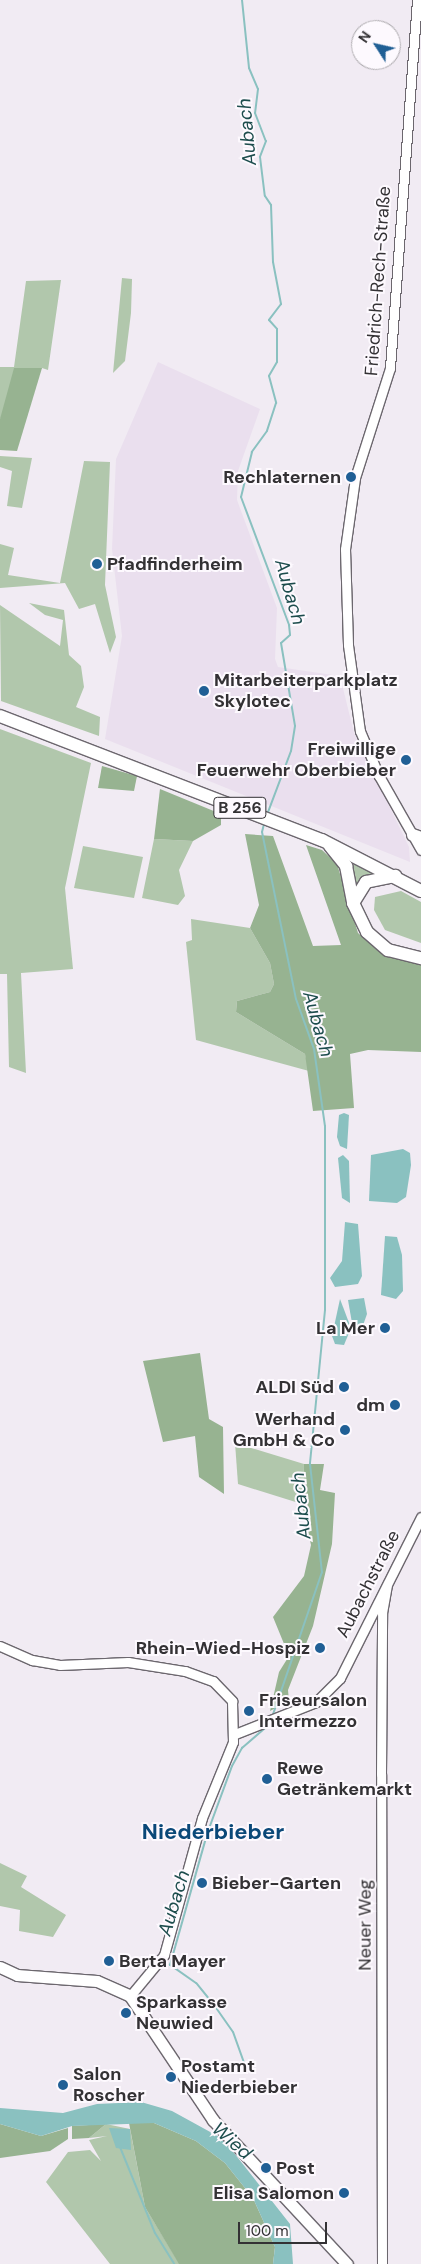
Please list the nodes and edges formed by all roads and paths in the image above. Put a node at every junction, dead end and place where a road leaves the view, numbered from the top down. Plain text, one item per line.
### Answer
1 (416, 0) edge
2 (0, 707) edge
3 (0, 716) edge
4 (45, 729) junction
5 (311, 831) junction
6 (418, 835) edge
7 (322, 840) junction
8 (421, 850) edge
9 (398, 872) junction
10 (421, 881) edge
11 (421, 891) edge
12 (353, 903) junction
13 (421, 958) edge
14 (421, 1517) edge
15 (386, 1586) junction
16 (0, 1646) edge
17 (235, 1734) junction
18 (0, 1967) edge
19 (130, 1996) junction
20 (347, 2264) edge
21 (382, 2264) edge

1 - 6 street, Friedrich-Rech-Straße
2 - 4 highway, B 256
3 - 4 highway, B 256
4 - 5 highway, B 256
5 - 7 highway, B 256
5 - 9 highway, B 256
6 - 8 street
7 - 9 highway, B 256
7 - 12 highway
9 - 10 highway, B 256
9 - 11 highway, B 256
9 - 12 highway
12 - 13 highway
14 - 15 street, Aubachstraße
15 - 17 street, Aubachstraße
15 - 21 street, Neuer Weg
16 - 17 street
17 - 19 street
18 - 19 main road
19 - 20 main road

